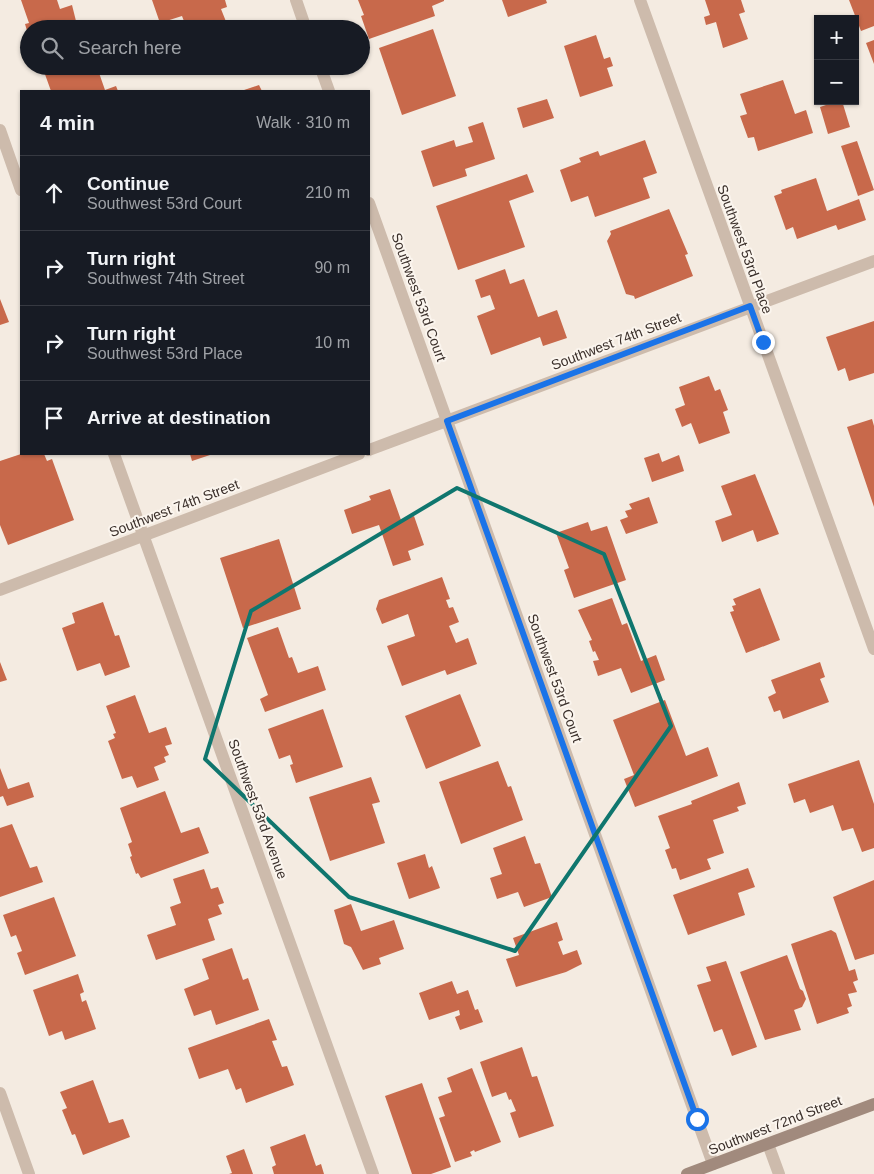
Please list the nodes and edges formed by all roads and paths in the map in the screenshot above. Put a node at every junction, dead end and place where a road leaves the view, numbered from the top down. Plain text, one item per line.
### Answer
1 (296, 0) edge
2 (640, 0) edge
3 (303, 20) edge
4 (323, 75) edge
5 (329, 90) edge
6 (0, 130) edge
7 (20, 187) edge
8 (370, 206) edge
9 (874, 261) edge
10 (750, 306) junction
11 (447, 421) junction
12 (370, 450) edge
13 (114, 455) edge
14 (356, 455) edge
15 (143, 535) junction
16 (0, 590) edge
17 (874, 649) edge
18 (0, 1093) edge
19 (874, 1104) edge
20 (768, 1144) junction
21 (714, 1164) junction
22 (29, 1174) edge
23 (373, 1174) edge
24 (690, 1174) edge
25 (780, 1174) edge

1 - 3 street
2 - 10 street, Southwest 53rd Place
4 - 5 street
6 - 7 street
8 - 11 street, Southwest 53rd Court
9 - 10 street, Southwest 74th Street
10 - 11 street, Southwest 74th Street
10 - 17 street, Southwest 53rd Place
11 - 12 street, Southwest 74th Street
11 - 21 street, Southwest 53rd Court
13 - 15 street, Southwest 53rd Avenue
14 - 15 street, Southwest 74th Street
15 - 16 street, Southwest 74th Street
15 - 23 street, Southwest 53rd Avenue
18 - 22 street
19 - 20 main road, Southwest 72nd Street
20 - 21 main road, Southwest 72nd Street
20 - 25 street
21 - 24 main road, Southwest 72nd Street

